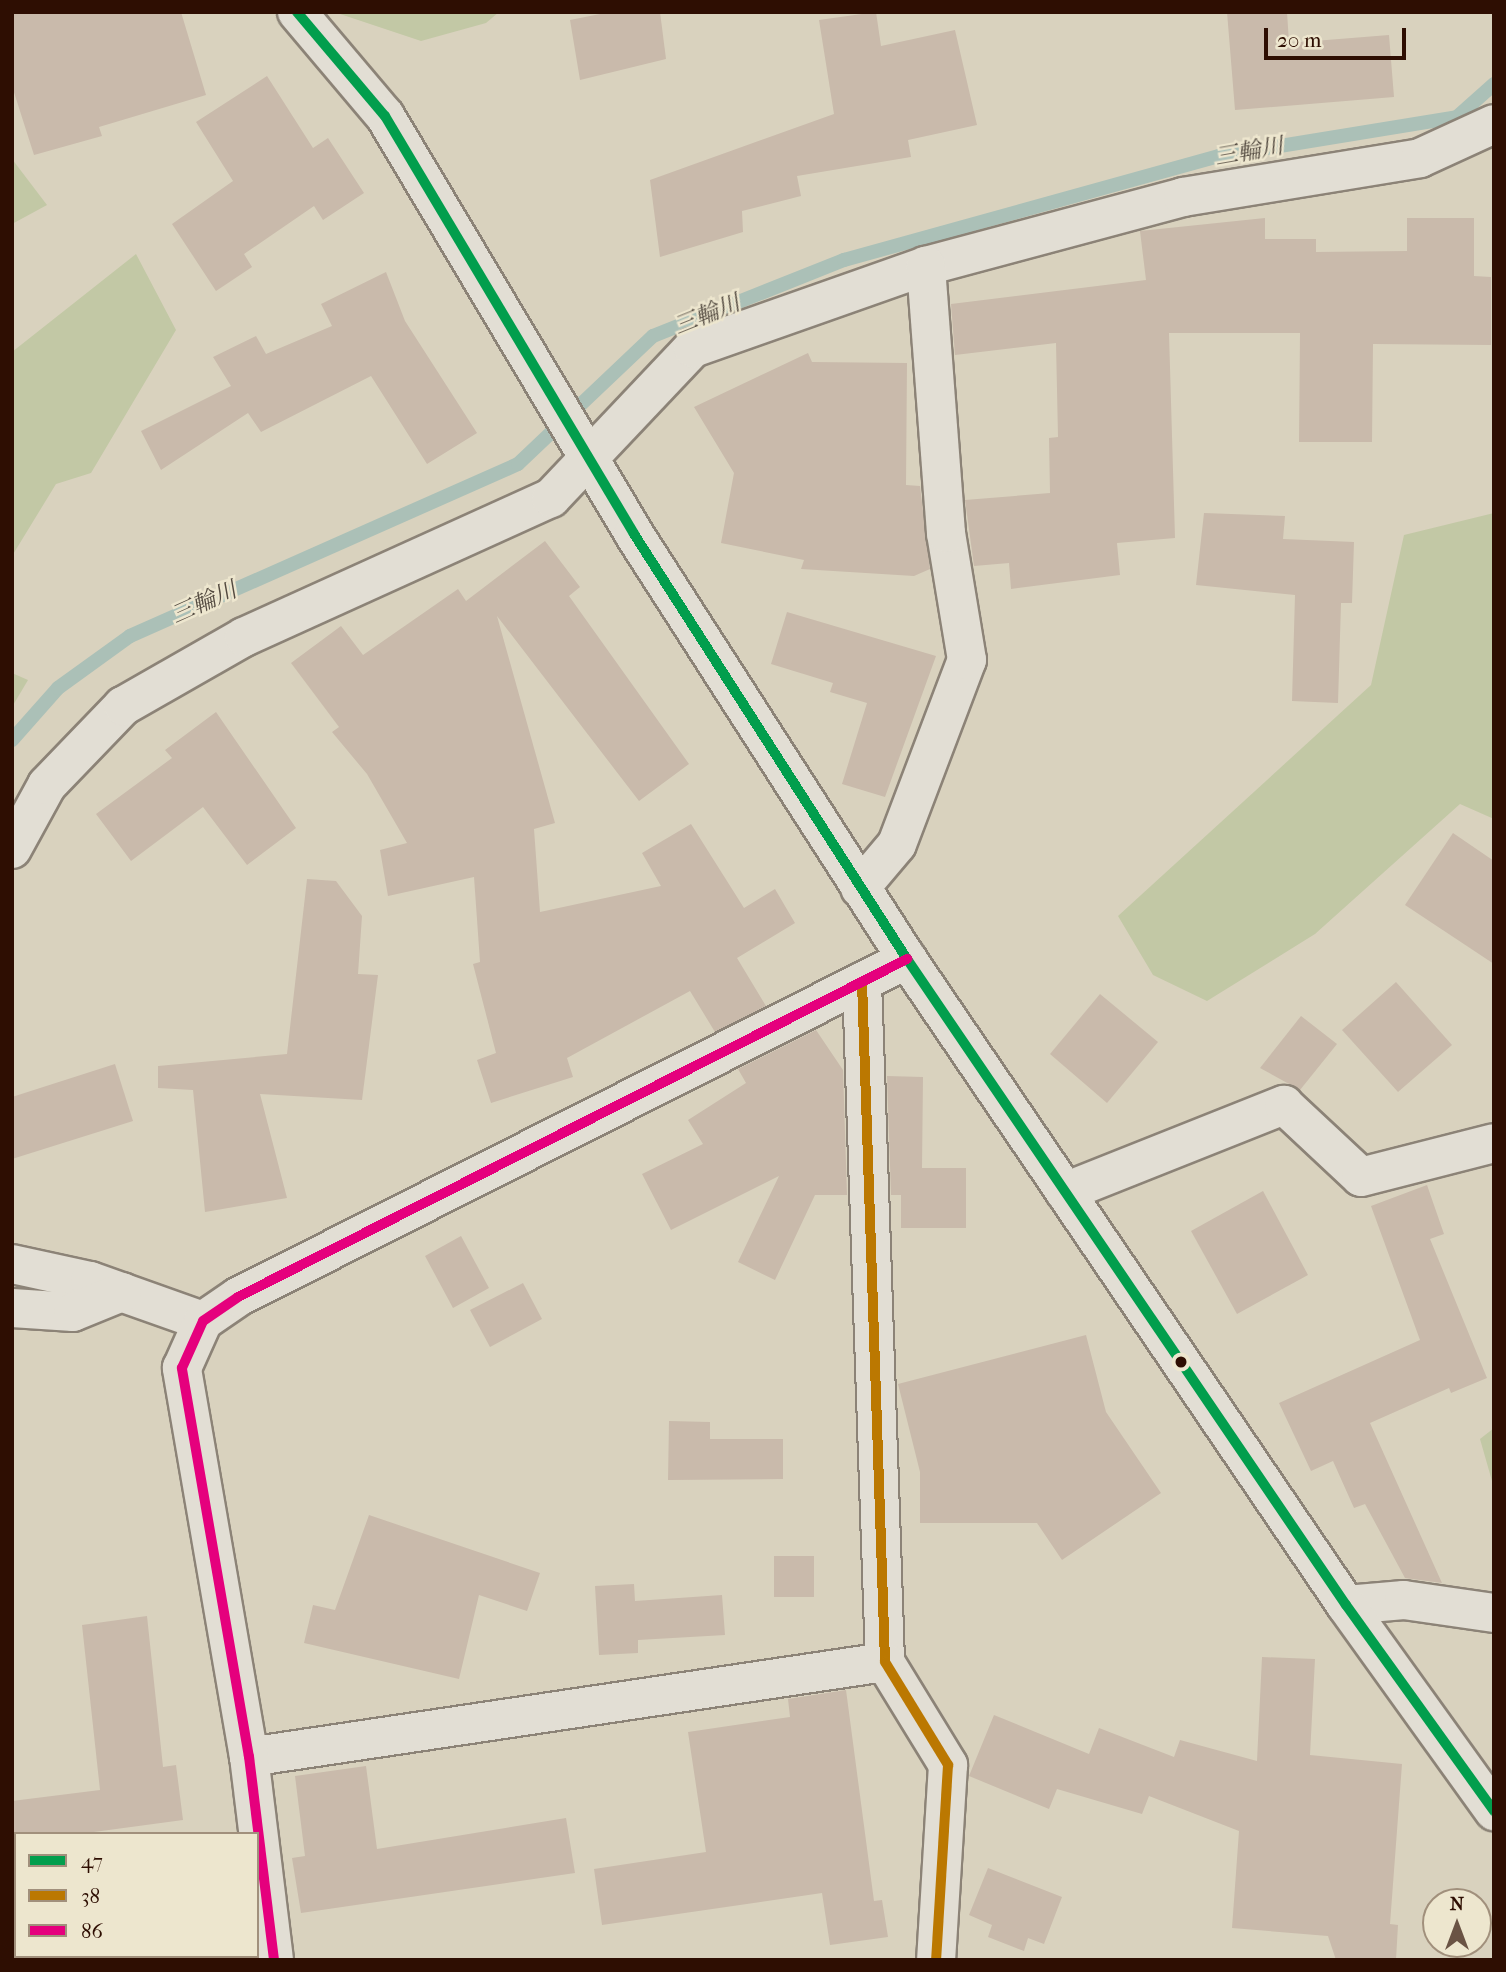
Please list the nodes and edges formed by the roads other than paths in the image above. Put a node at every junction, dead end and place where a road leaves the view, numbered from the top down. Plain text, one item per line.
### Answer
1 (297, 12) edge
2 (1494, 124) edge
3 (926, 267) junction
4 (590, 456) junction
5 (12, 849) edge
6 (860, 888) junction
7 (907, 959) junction
8 (862, 982) junction
9 (1494, 1143) edge
10 (1065, 1192) junction
11 (12, 1264) edge
12 (122, 1292) junction
13 (12, 1308) edge
14 (203, 1321) junction
15 (1346, 1605) junction
16 (1494, 1613) edge
17 (885, 1662) junction
18 (249, 1757) junction
19 (1494, 1811) edge
20 (258, 1832) edge
21 (259, 1838) edge
22 (274, 1960) edge
23 (936, 1960) edge

1 - 4 street
2 - 3 street
3 - 4 street
3 - 6 street
4 - 5 street
4 - 6 street
6 - 7 street
7 - 8 street
7 - 10 street
8 - 14 street
8 - 17 street
9 - 10 street
10 - 15 street
11 - 12 street
12 - 13 street
12 - 14 street
14 - 18 street
15 - 16 street
15 - 19 street
17 - 18 street
17 - 23 street
18 - 20 street
21 - 22 street

